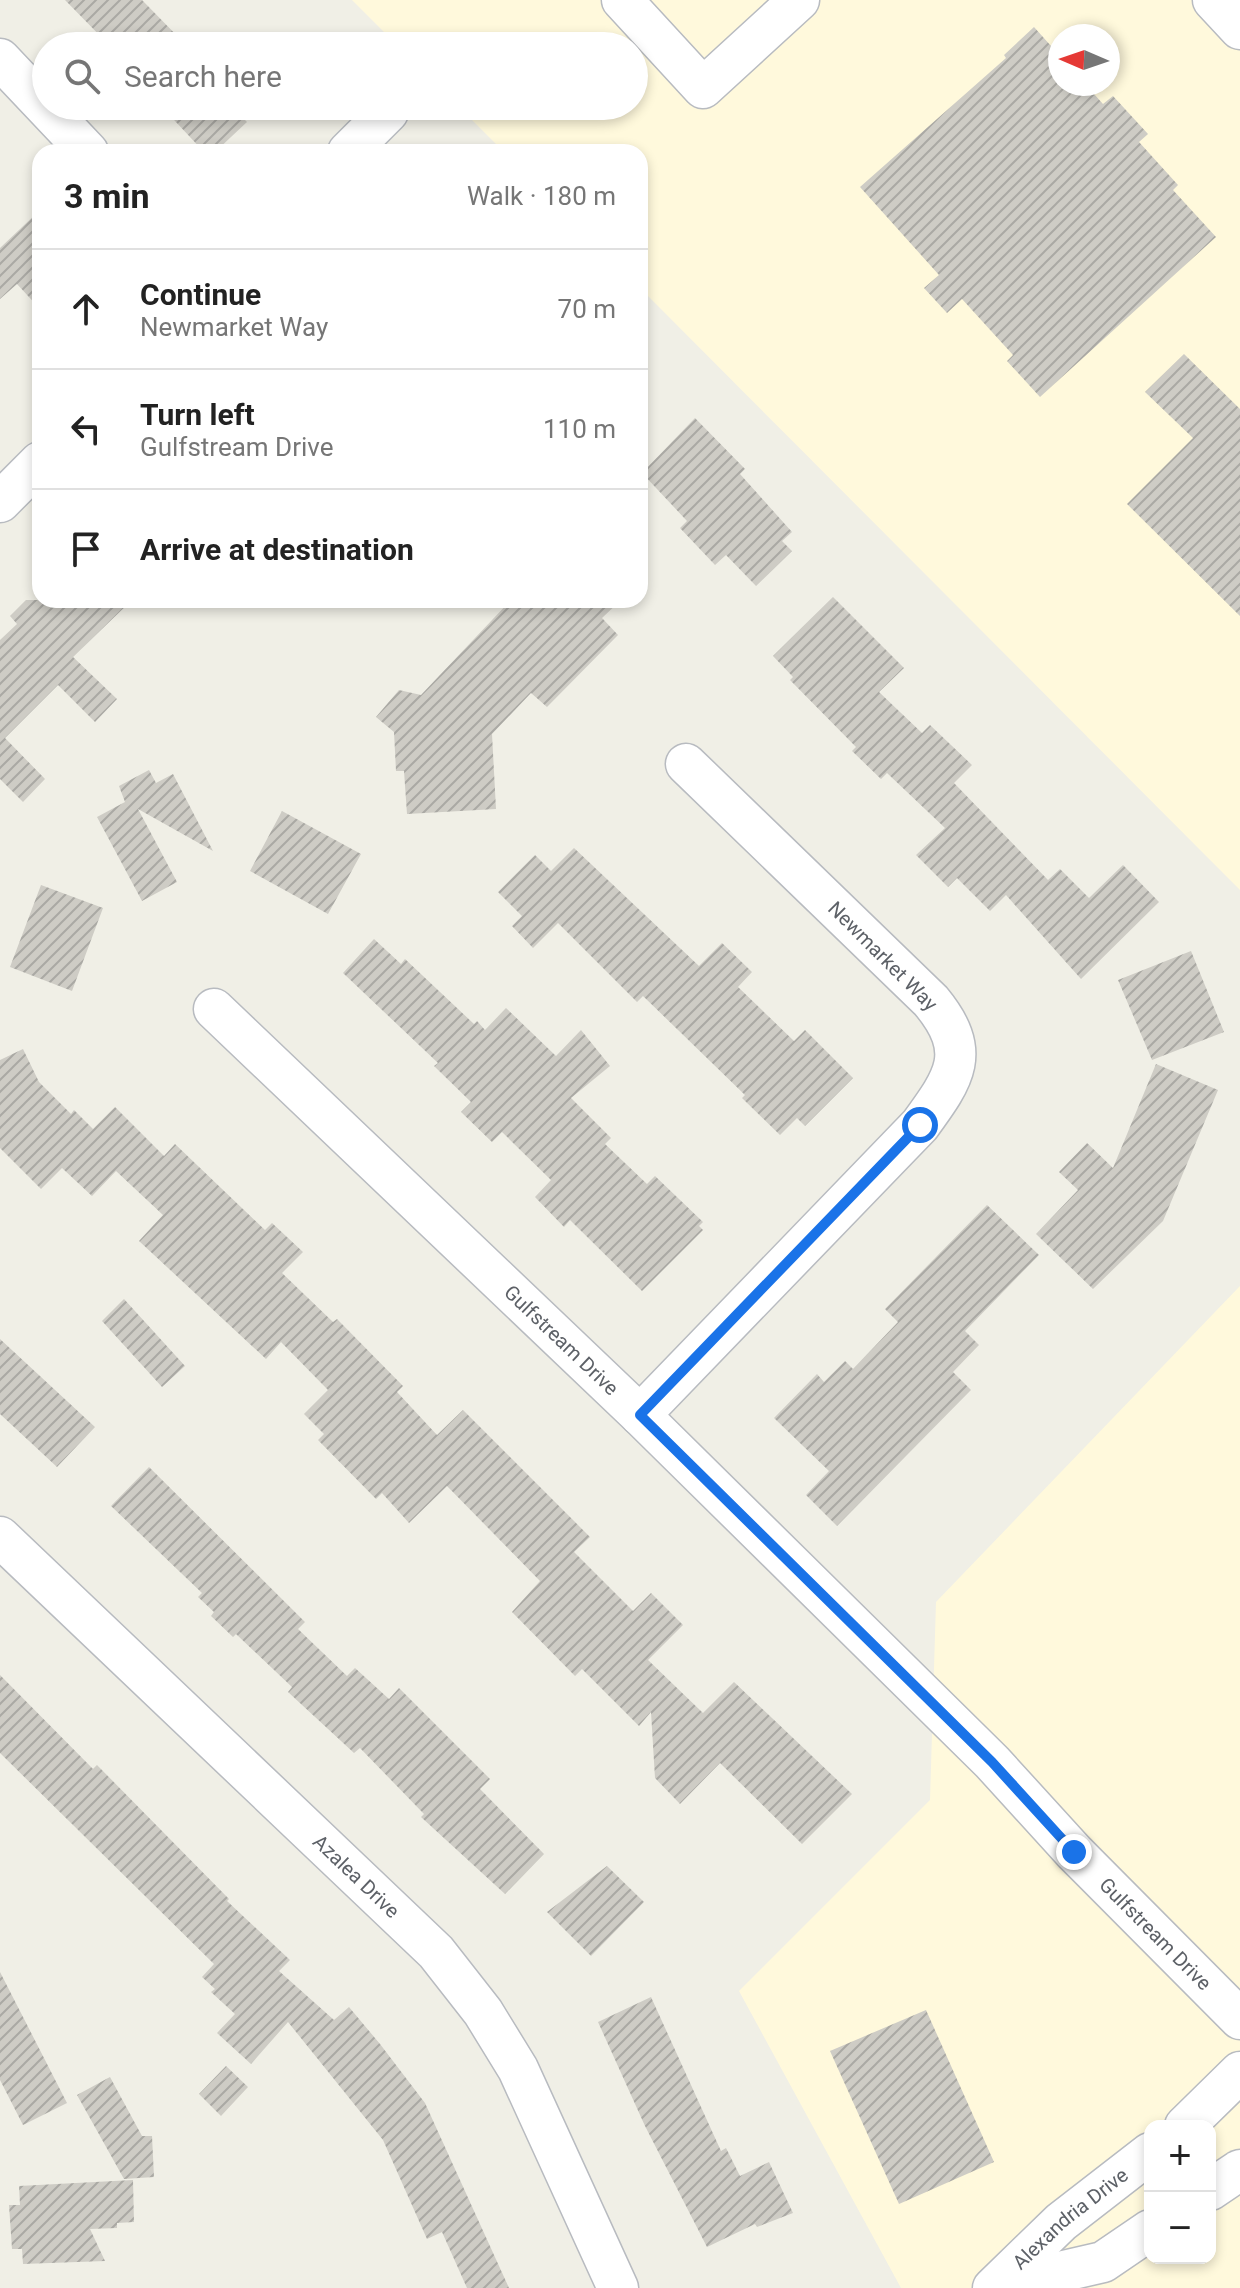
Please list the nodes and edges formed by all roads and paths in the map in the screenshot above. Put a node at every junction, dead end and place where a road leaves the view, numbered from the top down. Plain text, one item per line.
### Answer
1 (622, 0) edge
2 (799, 0) edge
3 (1213, 0) edge
4 (1240, 29) edge
5 (0, 59) edge
6 (32, 93) edge
7 (58, 120) edge
8 (380, 120) edge
9 (80, 144) edge
10 (356, 144) edge
11 (32, 470) edge
12 (0, 502) edge
13 (686, 764) dead end
14 (214, 1009) dead end
15 (640, 1415) junction
16 (0, 1537) edge
17 (1240, 2019) edge
18 (1240, 2072) edge
19 (1191, 2120) edge
20 (1144, 2158) edge
21 (1240, 2170) edge
22 (1216, 2186) edge
23 (1144, 2234) edge
24 (618, 2288) edge
25 (993, 2288) edge

1 - 2 street
3 - 4 street
5 - 6 street
7 - 9 street
8 - 10 street
11 - 12 street
13 - 15 street, Newmarket Way
14 - 15 street, Gulfstream Drive
15 - 17 street, Gulfstream Drive
16 - 24 street, Azalea Drive
18 - 19 street
20 - 25 street, Alexandria Drive
21 - 22 street
23 - 25 street, Alexandria Drive

